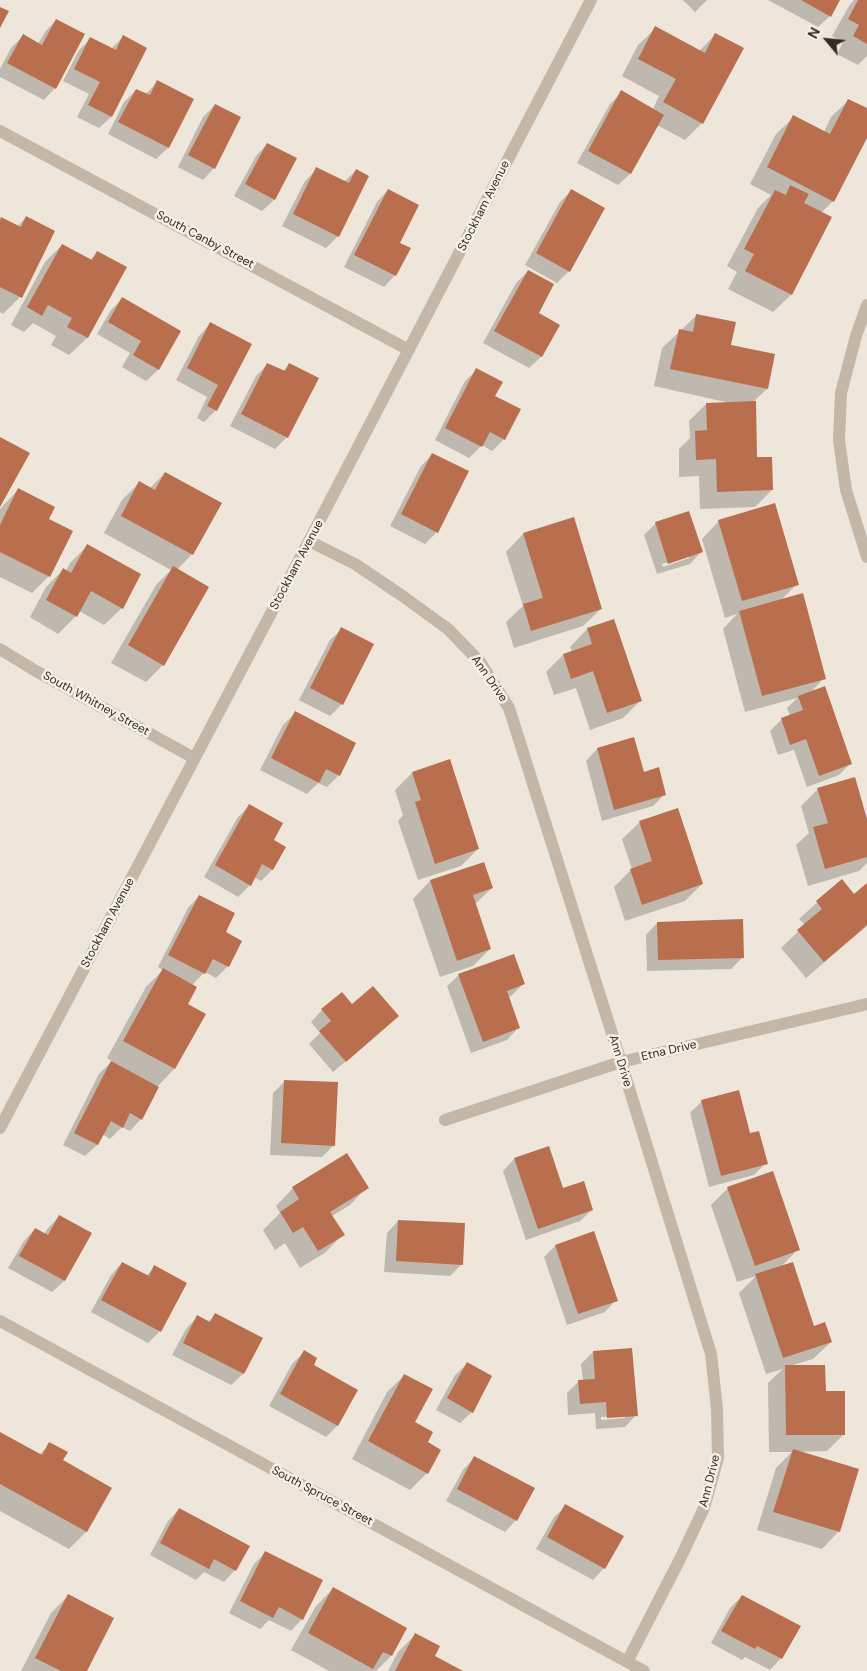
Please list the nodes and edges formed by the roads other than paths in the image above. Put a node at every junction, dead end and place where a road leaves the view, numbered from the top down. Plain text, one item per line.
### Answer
1 (591, 0) edge
2 (0, 131) edge
3 (867, 304) edge
4 (409, 350) junction
5 (309, 541) junction
6 (867, 557) edge
7 (0, 649) edge
8 (194, 758) junction
9 (867, 1004) edge
10 (621, 1062) junction
11 (445, 1120) dead end
12 (0, 1128) edge
13 (0, 1321) edge
14 (627, 1662) junction
15 (644, 1671) edge

1 - 4 street, Stockham Avenue
2 - 4 street, South Canby Street
3 - 6 street
4 - 5 street, Stockham Avenue
5 - 8 street, Stockham Avenue
5 - 10 street, Ann Drive
7 - 8 street, South Whitney Street
8 - 12 street, Stockham Avenue
9 - 10 street, Etna Drive
10 - 11 street, Etna Drive
10 - 14 street, Ann Drive
13 - 14 street, South Spruce Street
14 - 15 street, South Spruce Street

